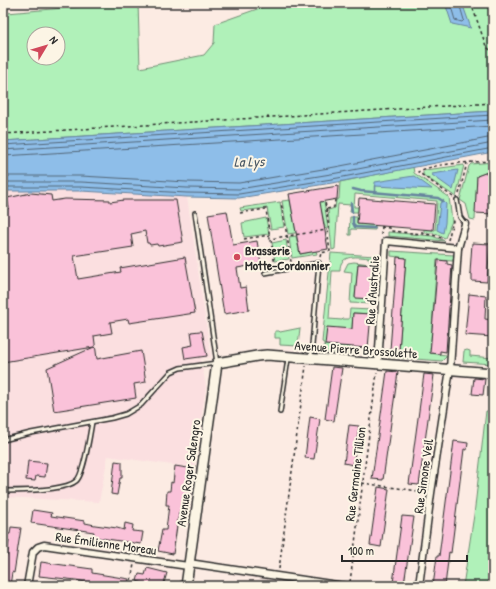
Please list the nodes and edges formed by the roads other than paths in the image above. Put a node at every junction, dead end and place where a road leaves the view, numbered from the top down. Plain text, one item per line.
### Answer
1 (457, 200) road end
2 (195, 213) dead end
3 (464, 224) joint
4 (458, 248) junction
5 (265, 273) dead end
6 (288, 357) junction
7 (309, 358) junction
8 (216, 363) junction
9 (378, 364) junction
10 (450, 369) junction
11 (493, 373) edge
12 (280, 412) dead end
13 (92, 422) junction
14 (3, 440) edge
15 (3, 491) edge
16 (189, 564) junction
17 (27, 586) edge
18 (186, 586) edge
19 (344, 586) edge
20 (419, 586) edge

1 - 3 lane
2 - 8 lane
3 - 4 street
4 - 9 street, Rue d'Australie
4 - 10 street
5 - 7 lane
6 - 7 street, Avenue Pierre Brossolette
6 - 8 street, Avenue Pierre Brossolette
6 - 12 lane
7 - 9 street, Avenue Pierre Brossolette
8 - 13 lane
8 - 16 street, Avenue Roger Salengro
9 - 10 street, Avenue Pierre Brossolette
10 - 11 street, Avenue Pierre Brossolette
10 - 20 street, Rue Simone Veil
13 - 14 lane
13 - 15 lane
16 - 17 street, Rue Émilienne Moreau
16 - 18 street, Avenue Roger Salengro
16 - 19 street

